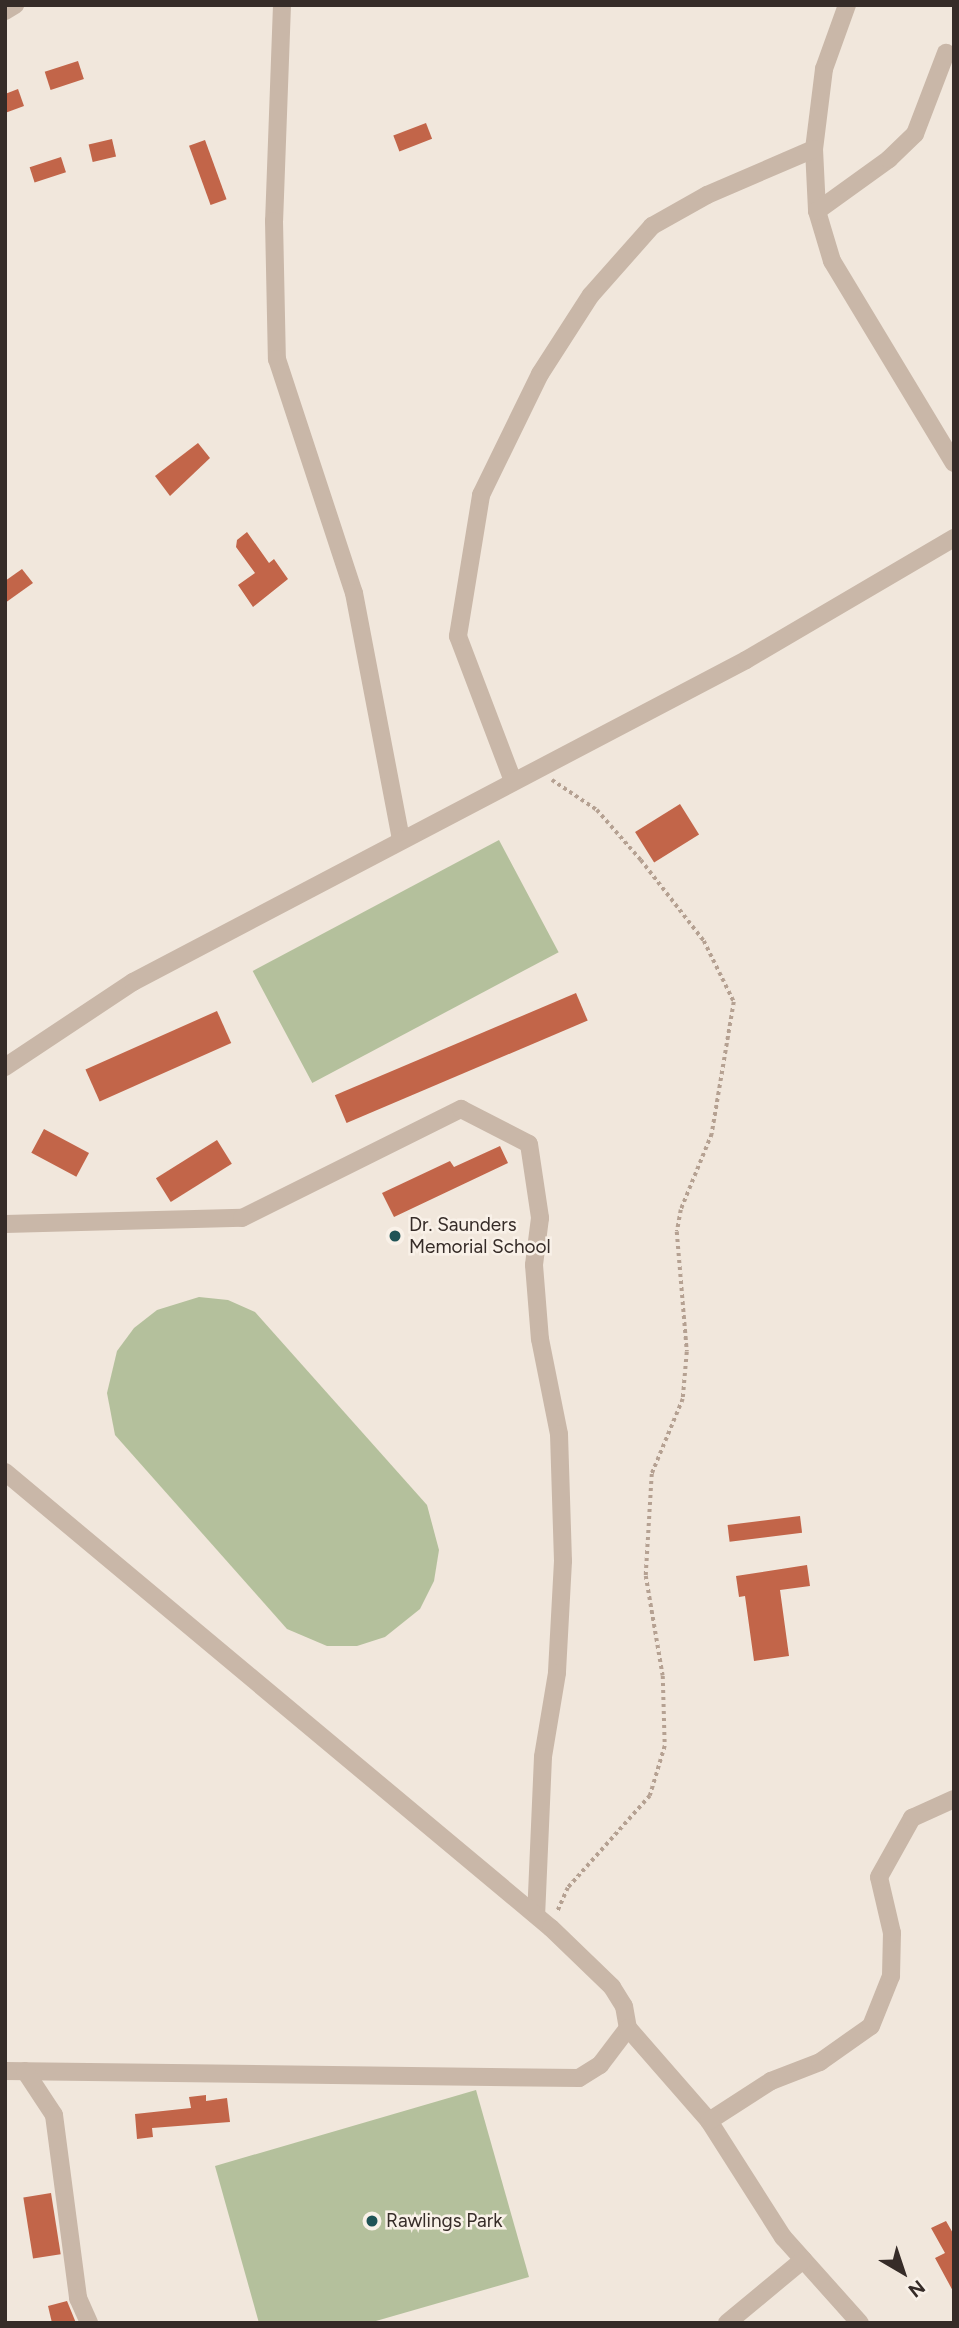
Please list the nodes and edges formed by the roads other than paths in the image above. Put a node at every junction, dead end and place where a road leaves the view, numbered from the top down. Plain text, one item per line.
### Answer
1 (15, 5) edge
2 (282, 5) edge
3 (847, 5) edge
4 (5, 11) edge
5 (946, 53) dead end
6 (814, 149) junction
7 (817, 211) junction
8 (954, 463) edge
9 (954, 538) edge
10 (513, 781) junction
11 (401, 840) junction
12 (5, 1067) edge
13 (5, 1224) edge
14 (5, 1472) edge
15 (954, 1799) edge
16 (536, 1915) junction
17 (628, 2028) junction
18 (5, 2071) edge
19 (25, 2071) junction
20 (709, 2121) junction
21 (803, 2260) junction
22 (89, 2323) edge
23 (727, 2323) edge
24 (860, 2323) edge

1 - 4 street
2 - 11 street
3 - 6 street
5 - 7 street
6 - 7 street
6 - 10 street
7 - 8 street
9 - 10 street
10 - 11 street
11 - 12 street
13 - 16 street
14 - 16 street
15 - 20 street
16 - 17 street
17 - 19 street
17 - 20 street
18 - 19 street
19 - 22 street
20 - 21 street
21 - 23 street
21 - 24 street

